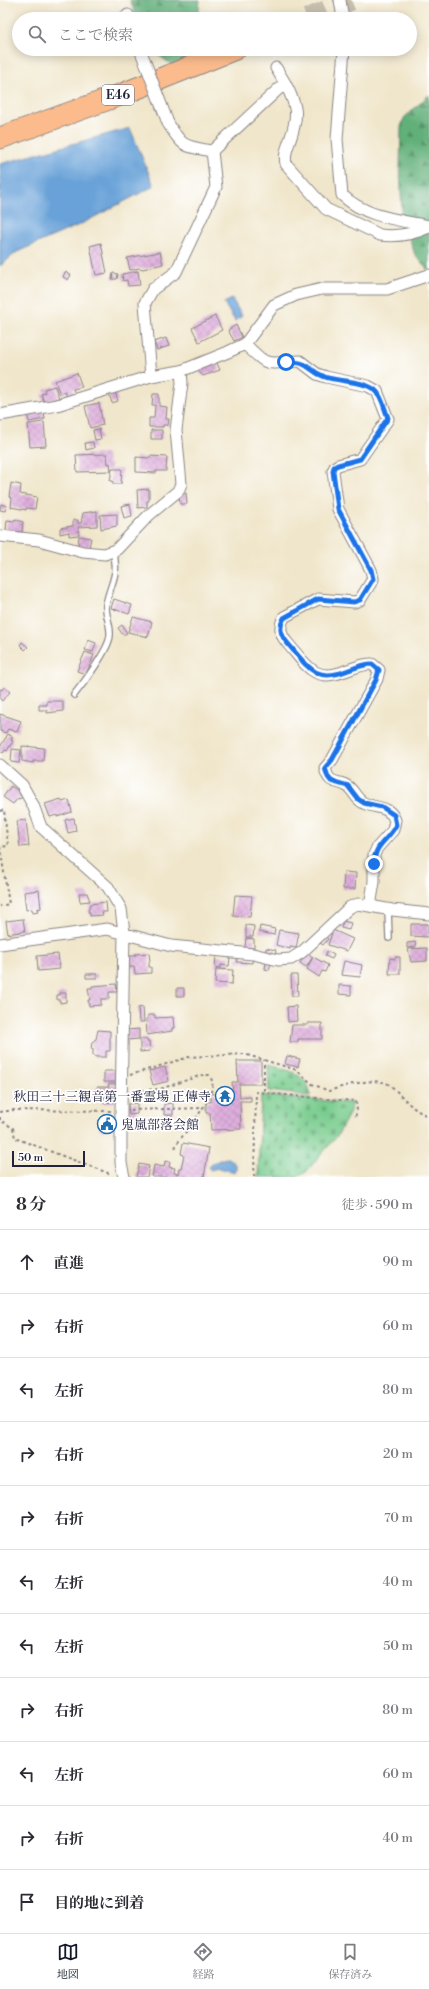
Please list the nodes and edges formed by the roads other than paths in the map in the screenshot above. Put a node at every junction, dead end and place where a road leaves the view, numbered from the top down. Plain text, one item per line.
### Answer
1 (340, 0) edge
2 (342, 12) edge
3 (143, 56) edge
4 (218, 56) edge
5 (343, 56) edge
6 (276, 68) dead end
7 (285, 83) junction
8 (0, 138) edge
9 (212, 151) junction
10 (429, 227) edge
11 (429, 275) edge
12 (245, 344) junction
13 (181, 371) junction
14 (151, 376) junction
15 (0, 416) edge
16 (0, 536) edge
17 (113, 551) junction
18 (74, 695) dead end
19 (0, 764) edge
20 (370, 906) junction
21 (388, 909) junction
22 (429, 914) edge
23 (124, 932) junction
24 (389, 938) dead end
25 (0, 944) edge
26 (124, 1177) edge

1 - 2 street
3 - 9 street, bridge
4 - 8 highway, E46
5 - 10 street
6 - 7 street
7 - 9 street
7 - 10 street
9 - 14 street
11 - 12 street
12 - 13 street
12 - 20 street
13 - 14 street
13 - 17 street
14 - 15 street
16 - 17 street
17 - 18 lane
19 - 23 street
20 - 21 street
20 - 23 street
21 - 22 street
21 - 24 lane
23 - 25 street
23 - 26 street

